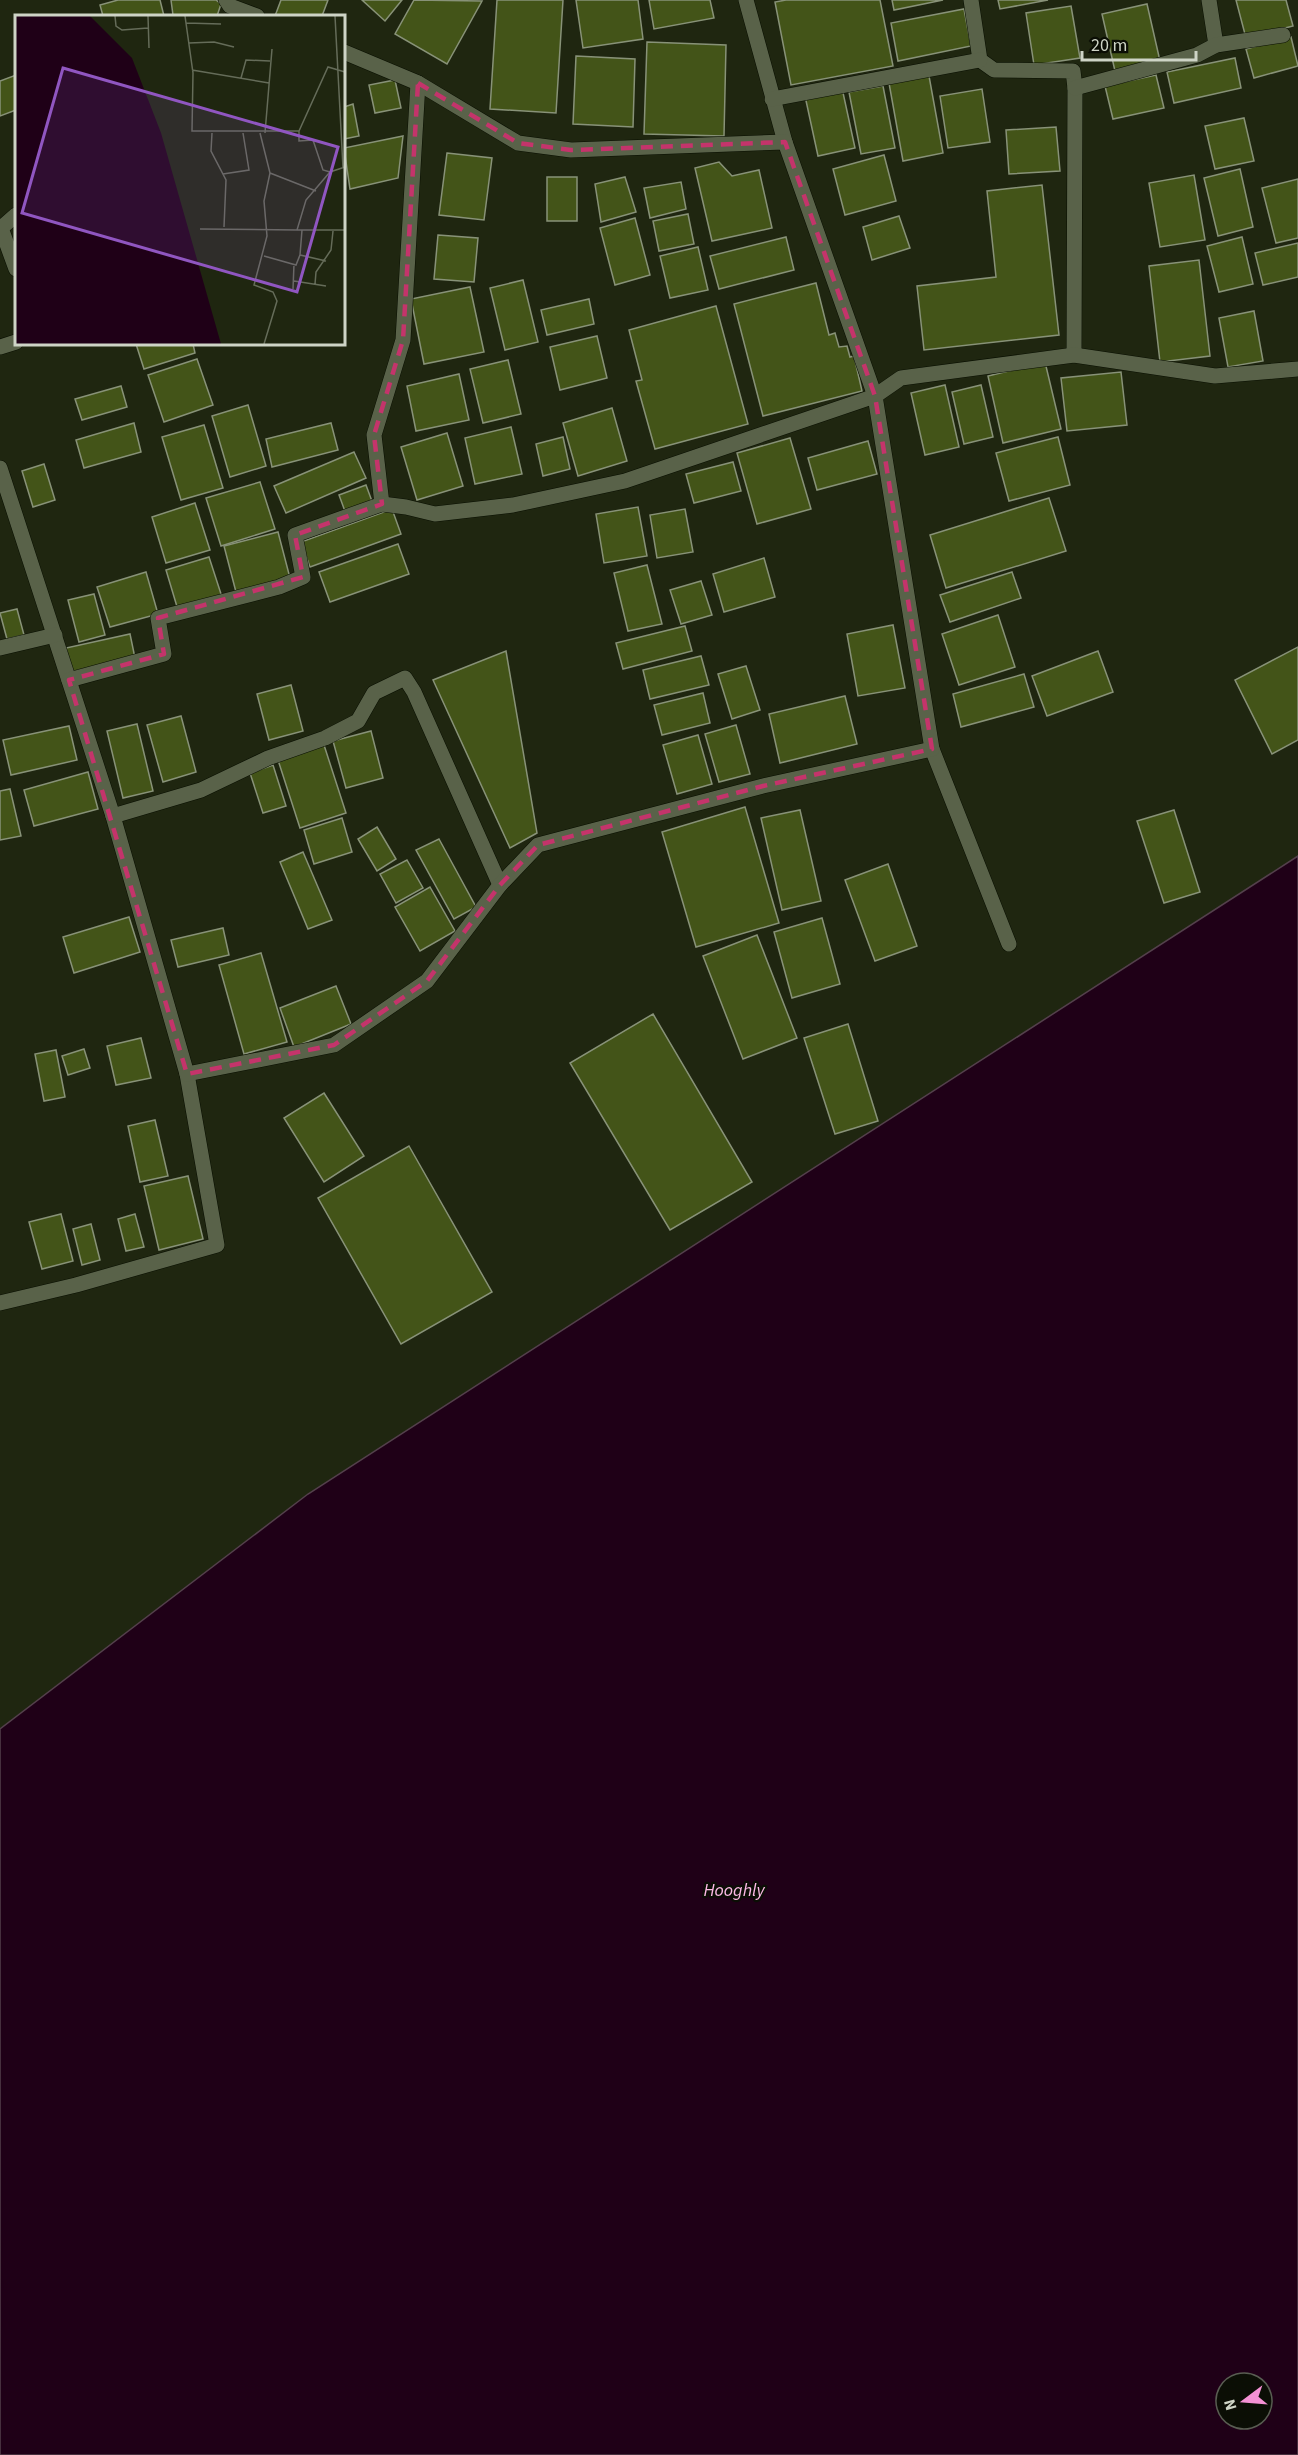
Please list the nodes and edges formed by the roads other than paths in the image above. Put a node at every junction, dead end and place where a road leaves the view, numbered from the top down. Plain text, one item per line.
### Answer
1 (746, 0) edge
2 (971, 0) edge
3 (1209, 0) edge
4 (229, 7) edge
5 (254, 15) edge
6 (1283, 35) dead end
7 (1216, 45) junction
8 (345, 52) edge
9 (981, 60) junction
10 (418, 83) junction
11 (1075, 88) junction
12 (772, 99) junction
13 (785, 142) junction
14 (15, 216) edge
15 (15, 266) edge
16 (15, 342) edge
17 (0, 346) edge
18 (1074, 355) junction
19 (1298, 369) edge
20 (875, 396) junction
21 (0, 468) edge
22 (382, 504) junction
23 (55, 635) junction
24 (0, 648) edge
25 (69, 680) junction
26 (932, 749) junction
27 (113, 816) junction
28 (500, 885) junction
29 (1009, 944) dead end
30 (188, 1074) junction
31 (0, 1303) edge

1 - 12 street
2 - 9 street
3 - 7 street
4 - 5 street
6 - 7 street
7 - 11 street
8 - 10 street
9 - 11 street
9 - 12 street
10 - 13 street
10 - 22 street
11 - 18 street
12 - 13 street
13 - 20 street
14 - 15 street
16 - 17 street
18 - 19 street
18 - 20 street
20 - 22 street
20 - 26 street
21 - 23 street
22 - 25 street
23 - 24 street
23 - 25 street
25 - 27 street
26 - 28 street
26 - 29 street
27 - 28 street
27 - 30 street
28 - 30 street
30 - 31 street

